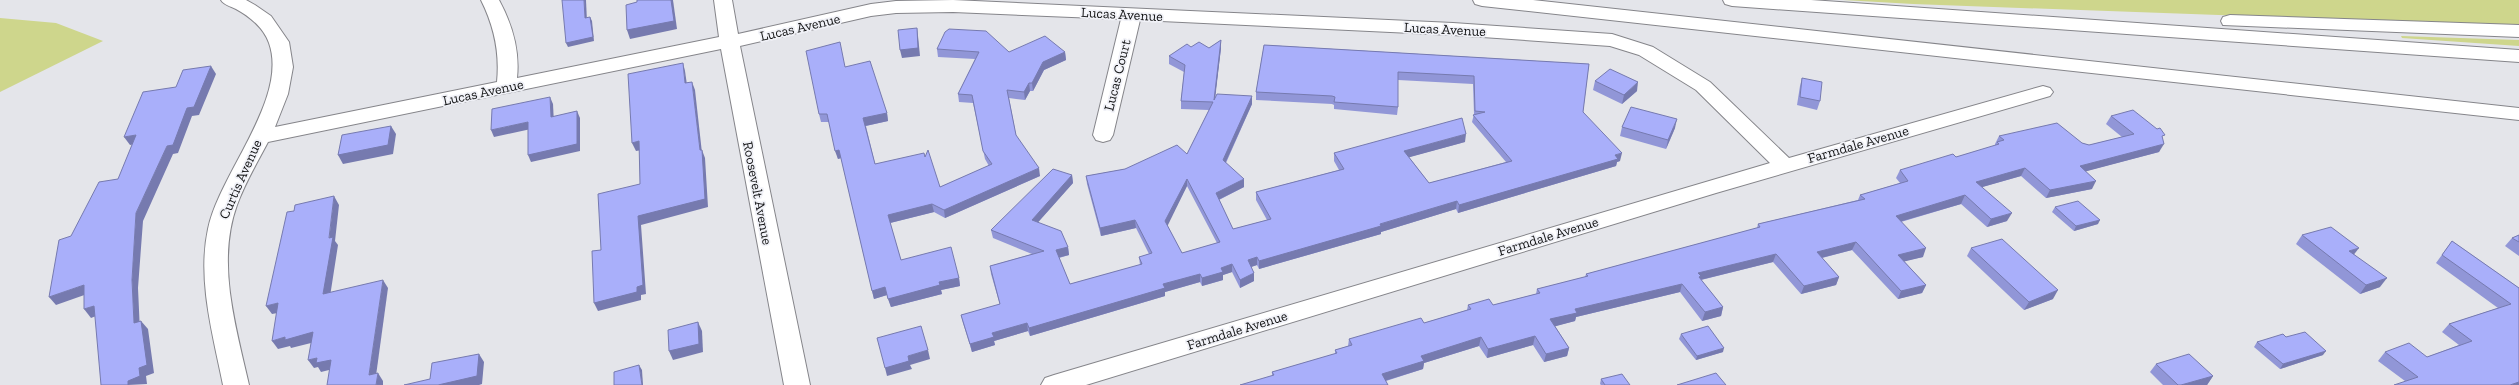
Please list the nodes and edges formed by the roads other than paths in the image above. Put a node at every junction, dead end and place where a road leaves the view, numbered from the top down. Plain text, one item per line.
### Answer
1 (230, 0) edge
2 (490, 0) edge
3 (723, 0) edge
4 (1482, 0) edge
5 (1732, 0) edge
6 (1132, 15) junction
7 (2087, 26) junction
8 (2519, 31) edge
9 (729, 41) junction
10 (2519, 56) edge
11 (506, 87) junction
12 (2043, 92) dead end
13 (2519, 114) edge
14 (1102, 135) dead end
15 (259, 137) junction
16 (1784, 166) junction
17 (236, 385) edge
18 (796, 385) edge
19 (1054, 385) edge

1 - 15 main road, Curtis Avenue
2 - 11 main road
3 - 9 main road, Roosevelt Avenue
4 - 13 main road
5 - 7 main road
6 - 9 main road, Lucas Avenue
6 - 14 main road, Lucas Court
6 - 16 main road, Lucas Avenue
7 - 8 main road
7 - 10 main road
9 - 11 main road, Lucas Avenue
9 - 18 main road, Roosevelt Avenue
11 - 15 main road, Lucas Avenue
12 - 16 main road, Farmdale Avenue
15 - 17 main road, Curtis Avenue
16 - 19 main road, Farmdale Avenue

